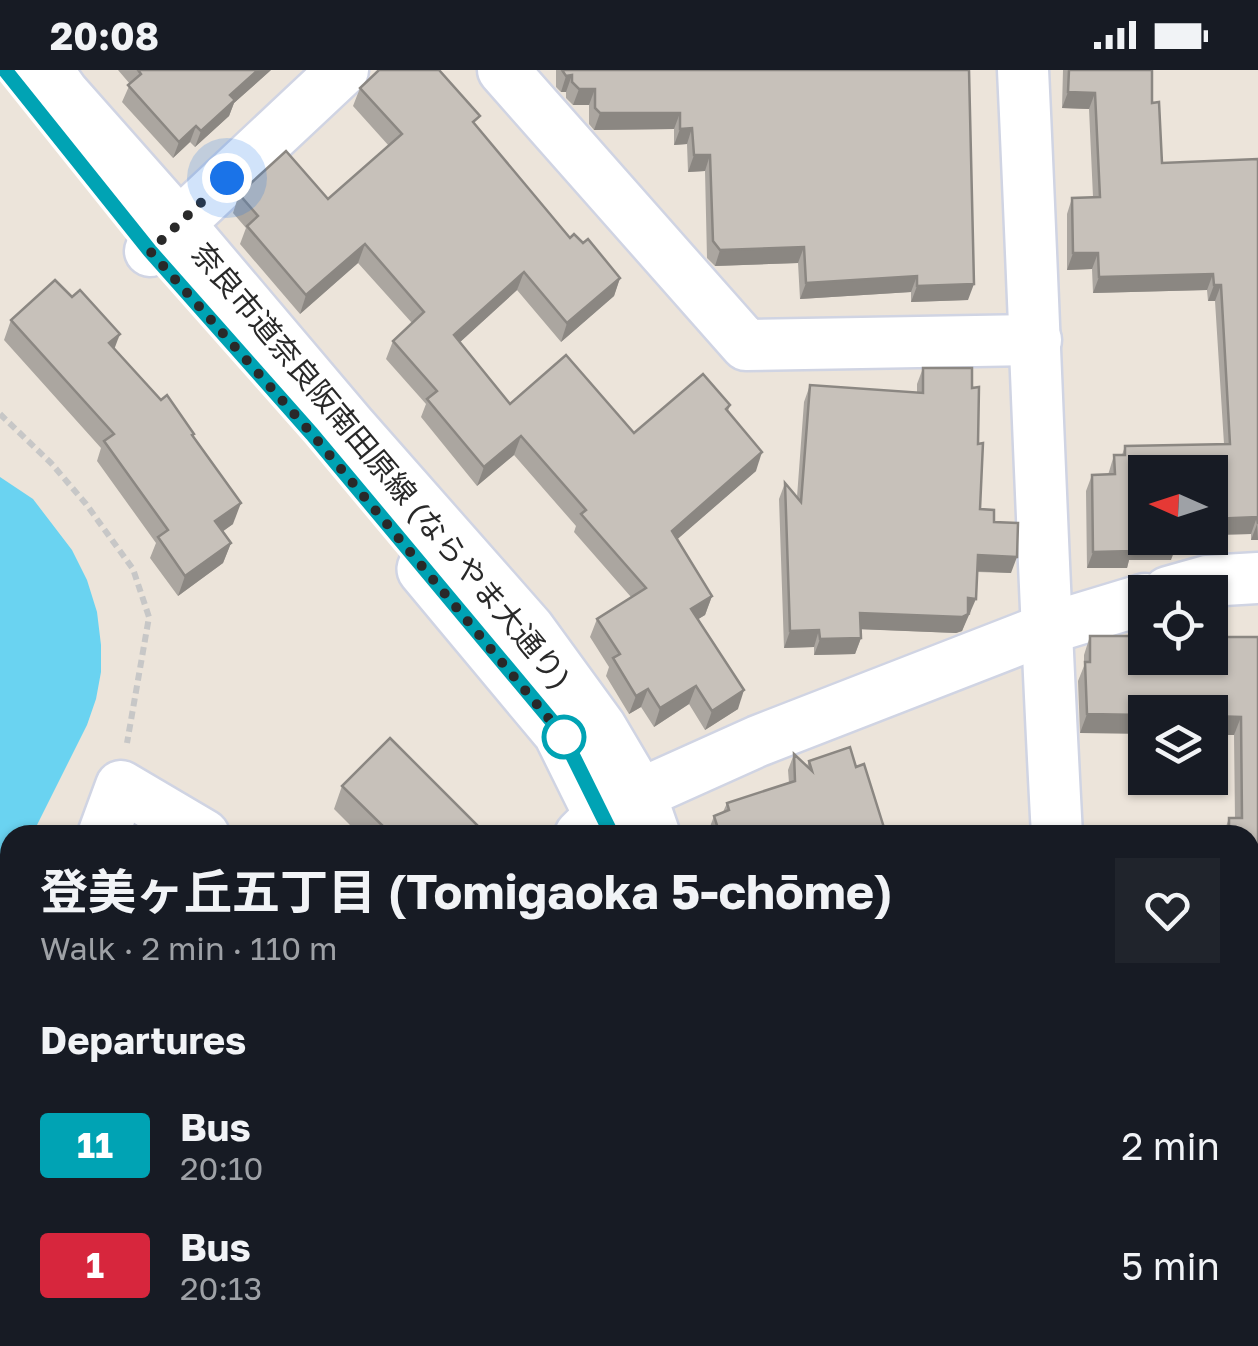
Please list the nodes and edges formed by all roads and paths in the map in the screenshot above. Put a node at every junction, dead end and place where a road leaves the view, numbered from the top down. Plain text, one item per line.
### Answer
1 (5, 70) edge
2 (44, 70) edge
3 (343, 70) edge
4 (503, 70) edge
5 (1023, 70) edge
6 (164, 238) junction
7 (1036, 340) junction
8 (0, 414) edge
9 (1258, 578) edge
10 (1228, 579) edge
11 (1128, 605) edge
12 (1046, 630) junction
13 (121, 786) junction
14 (616, 823) edge
15 (107, 825) edge
16 (187, 825) edge
17 (1056, 825) edge

1 - 6 street
2 - 6 street, 奈良市道奈良阪南田原線 (ならやま大通り)
3 - 6 street
4 - 7 street
5 - 7 street
6 - 14 street
7 - 12 street
8 - 13 path
9 - 10 street
11 - 12 street
12 - 14 street
12 - 17 street
13 - 15 street
13 - 16 street

